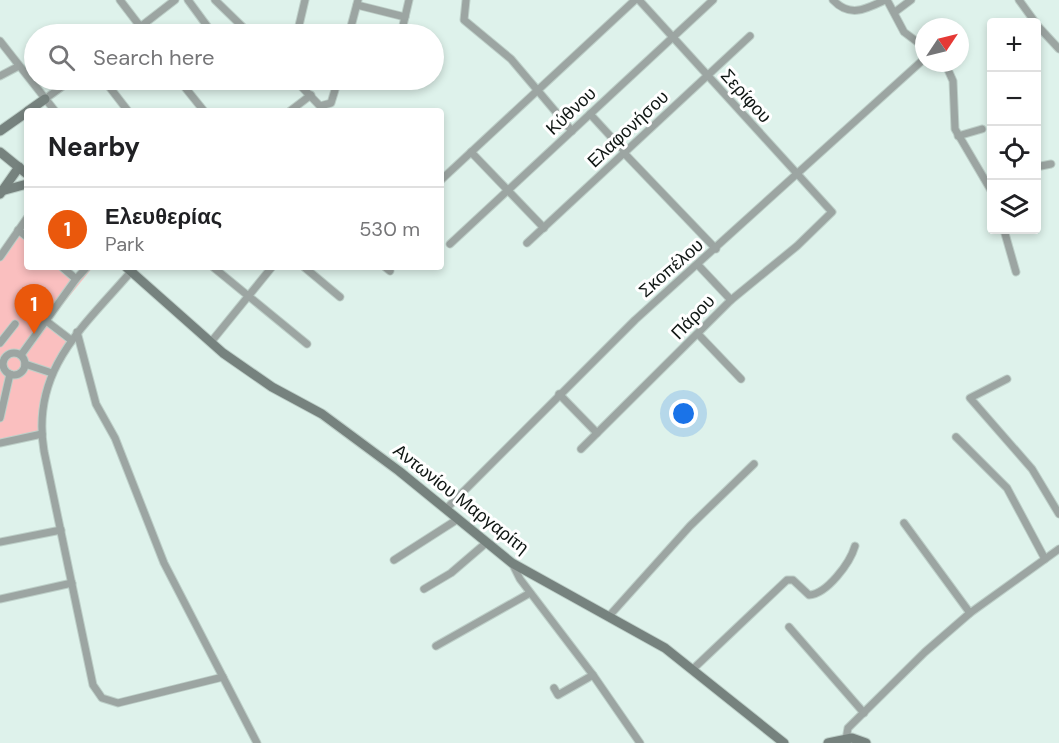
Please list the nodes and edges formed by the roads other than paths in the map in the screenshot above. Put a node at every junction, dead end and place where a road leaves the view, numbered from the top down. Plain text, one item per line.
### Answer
1 (120, 0) edge
2 (175, 0) edge
3 (188, 0) edge
4 (215, 0) edge
5 (305, 0) edge
6 (409, 0) edge
7 (466, 0) edge
8 (637, 0) edge
9 (713, 0) edge
10 (833, 0) edge
11 (886, 0) edge
12 (911, 0) edge
13 (1019, 0) edge
14 (357, 2) edge
15 (895, 12) junction
16 (405, 17) junction
17 (1032, 18) edge
18 (139, 24) edge
19 (145, 24) edge
20 (206, 24) edge
21 (240, 24) edge
22 (299, 24) edge
23 (352, 24) edge
24 (403, 24) edge
25 (1041, 29) edge
26 (750, 36) dead end
27 (673, 38) junction
28 (915, 40) edge
29 (0, 41) edge
30 (1059, 49) edge
31 (19, 66) junction
32 (915, 67) edge
33 (24, 72) edge
34 (948, 72) edge
35 (707, 75) junction
36 (0, 76) edge
37 (38, 90) edge
38 (57, 90) edge
39 (112, 90) edge
40 (187, 90) edge
41 (305, 90) edge
42 (335, 90) edge
43 (536, 91) junction
44 (310, 95) junction
45 (45, 99) junction
46 (32, 108) edge
47 (52, 108) edge
48 (126, 108) edge
49 (202, 108) edge
50 (294, 108) edge
51 (24, 114) edge
52 (590, 114) junction
53 (982, 129) dead end
54 (0, 131) edge
55 (572, 131) junction
56 (958, 136) junction
57 (0, 152) edge
58 (471, 152) junction
59 (625, 153) junction
60 (1051, 164) dead end
61 (1041, 166) edge
62 (19, 167) junction
63 (24, 171) edge
64 (798, 175) junction
65 (444, 177) edge
66 (987, 177) edge
67 (24, 185) edge
68 (507, 191) junction
69 (2, 192) edge
70 (832, 212) joint
71 (24, 222) edge
72 (543, 228) junction
73 (18, 230) junction
74 (1005, 234) edge
75 (24, 235) edge
76 (527, 243) dead end
77 (450, 244) dead end
78 (716, 249) junction
79 (0, 257) edge
80 (698, 266) junction
81 (66, 270) edge
82 (84, 270) edge
83 (130, 270) edge
84 (132, 270) edge
85 (217, 270) edge
86 (269, 270) edge
87 (308, 270) edge
88 (1016, 272) dead end
89 (76, 279) junction
90 (248, 295) junction
91 (339, 297) dead end
92 (731, 300) junction
93 (45, 320) junction
94 (15, 324) dead end
95 (77, 332) junction
96 (698, 334) junction
97 (71, 340) junction
98 (211, 342) junction
99 (0, 344) edge
100 (307, 344) dead end
101 (21, 355) junction
102 (3, 359) edge
103 (25, 364) junction
104 (52, 373) junction
105 (10, 374) junction
106 (741, 379) dead end
107 (1007, 380) dead end
108 (559, 394) junction
109 (0, 418) edge
110 (597, 433) junction
111 (42, 434) junction
112 (956, 437) dead end
113 (0, 443) edge
114 (580, 449) dead end
115 (753, 464) dead end
116 (446, 509) junction
117 (1059, 514) edge
118 (458, 519) junction
119 (904, 523) dead end
120 (61, 530) junction
121 (0, 542) edge
122 (486, 543) junction
123 (855, 546) dead end
124 (1059, 549) edge
125 (1045, 559) junction
126 (394, 560) dead end
127 (512, 563) junction
128 (72, 583) junction
129 (424, 589) dead end
130 (530, 593) junction
131 (0, 599) edge
132 (970, 613) junction
133 (610, 615) junction
134 (789, 627) dead end
135 (436, 646) dead end
136 (693, 669) junction
137 (593, 675) junction
138 (223, 677) junction
139 (554, 688) dead end
140 (864, 713) junction
141 (846, 739) junction
142 (257, 743) edge
143 (640, 743) edge
144 (784, 743) edge
145 (828, 743) edge
146 (866, 743) edge

1 - 18 street
2 - 19 street
3 - 20 street
4 - 21 street
5 - 22 street
6 - 16 street
7 - 43 street
8 - 27 street, Σερίφου
8 - 43 street
9 - 27 street, Κύθνου
10 - 11 street
11 - 15 street
12 - 15 street
13 - 17 street
14 - 16 street
14 - 23 street
15 - 28 street
16 - 24 street
25 - 30 street
26 - 35 street, Ελαφονήσου
27 - 35 street, Σερίφου
27 - 52 street, Κύθνου
29 - 31 street
31 - 33 street
31 - 36 street
32 - 64 street, Σκοπέλου
34 - 56 street
35 - 59 street, Ελαφονήσου
35 - 64 street, Σερίφου
37 - 45 street
38 - 45 street
39 - 48 street
40 - 49 street
41 - 44 street
42 - 44 street
43 - 55 street
43 - 58 street
44 - 50 street
45 - 46 street
45 - 47 street
51 - 54 street
52 - 55 street, Κύθνου
52 - 59 street
53 - 56 street
55 - 68 street, Κύθνου
56 - 66 street
57 - 62 street
58 - 65 street
58 - 68 street
59 - 72 street, Ελαφονήσου
59 - 78 street
60 - 61 street
62 - 63 street
62 - 69 street
64 - 70 street, Σερίφου
64 - 78 street, Σκοπέλου
67 - 69 street
68 - 72 street
68 - 77 street, Κύθνου
70 - 92 street, Πάρου
71 - 73 street
72 - 76 street, Ελαφονήσου
73 - 75 street
73 - 79 street
74 - 88 street
78 - 80 street, Σκοπέλου
80 - 92 street
80 - 108 street, Σκοπέλου
81 - 89 street
82 - 89 street
83 - 95 street
84 - 98 street, Αντωνίου Μαργαρίτη
85 - 90 street
86 - 90 street
87 - 91 street
89 - 93 street
90 - 98 street
90 - 100 street
92 - 96 street, Πάρου
93 - 97 street
93 - 101 street
94 - 99 street
95 - 97 street
95 - 138 street
96 - 106 street
96 - 110 street, Πάρου
97 - 104 street
98 - 116 street, Αντωνίου Μαργαρίτη
99 - 102 street
101 - 102 street
101 - 103 street
102 - 105 street
103 - 104 street
103 - 105 street
104 - 111 street
105 - 109 street
107 - 117 street
108 - 110 street
108 - 116 street, Σκοπέλου
110 - 114 street, Πάρου
111 - 113 street
111 - 120 street
112 - 125 street
115 - 133 street
116 - 118 street, Αντωνίου Μαργαρίτη
118 - 122 street, Αντωνίου Μαργαρίτη
118 - 126 street
119 - 132 street
120 - 121 street
120 - 128 street
122 - 127 street, Αντωνίου Μαργαρίτη
122 - 129 street
123 - 136 street
124 - 125 street
125 - 132 street
127 - 130 street
127 - 133 street, Αντωνίου Μαργαρίτη
128 - 131 street
128 - 138 street
130 - 135 street
130 - 137 street
132 - 140 street
133 - 136 street, Αντωνίου Μαργαρίτη
134 - 140 street
136 - 144 street, Αντωνίου Μαργαρίτη
137 - 139 street
137 - 143 street
138 - 142 street
140 - 141 street
141 - 145 street
141 - 146 street

